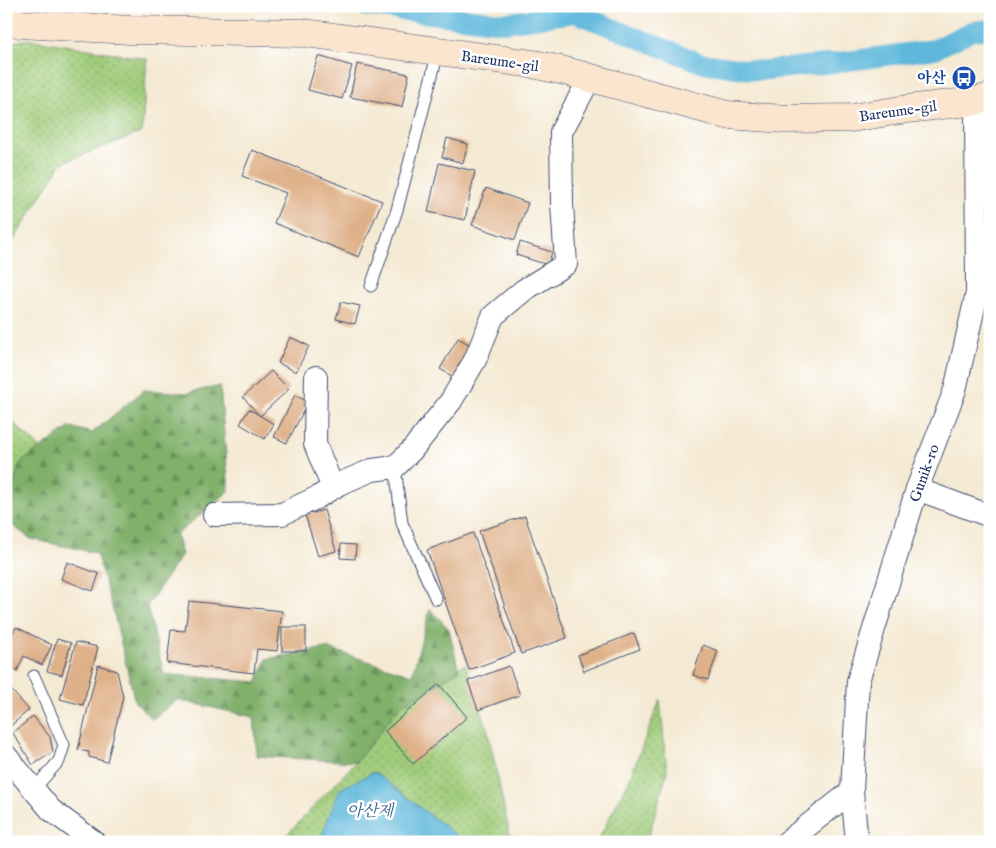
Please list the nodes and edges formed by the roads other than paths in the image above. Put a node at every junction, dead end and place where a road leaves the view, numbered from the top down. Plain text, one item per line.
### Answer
1 (11, 22) edge
2 (438, 52) junction
3 (590, 78) junction
4 (983, 99) edge
5 (372, 286) dead end
6 (316, 377) dead end
7 (395, 467) junction
8 (332, 488) junction
9 (917, 489) junction
10 (214, 515) dead end
11 (990, 516) edge
12 (436, 599) dead end
13 (34, 676) dead end
14 (6, 756) edge
15 (34, 789) junction
16 (852, 792) junction
17 (92, 842) edge
18 (787, 842) edge
19 (857, 842) edge

1 - 2 street, Bareume-gil
2 - 3 street, Bareume-gil
2 - 5 lane
3 - 4 street, Bareume-gil
3 - 7 street
4 - 9 street, Gunik-ro
6 - 8 street
7 - 8 street
7 - 12 lane
8 - 10 street
9 - 11 street
9 - 16 street, Gunik-ro
13 - 15 lane
14 - 15 street
15 - 17 street
16 - 18 street
16 - 19 street, Gunik-ro

